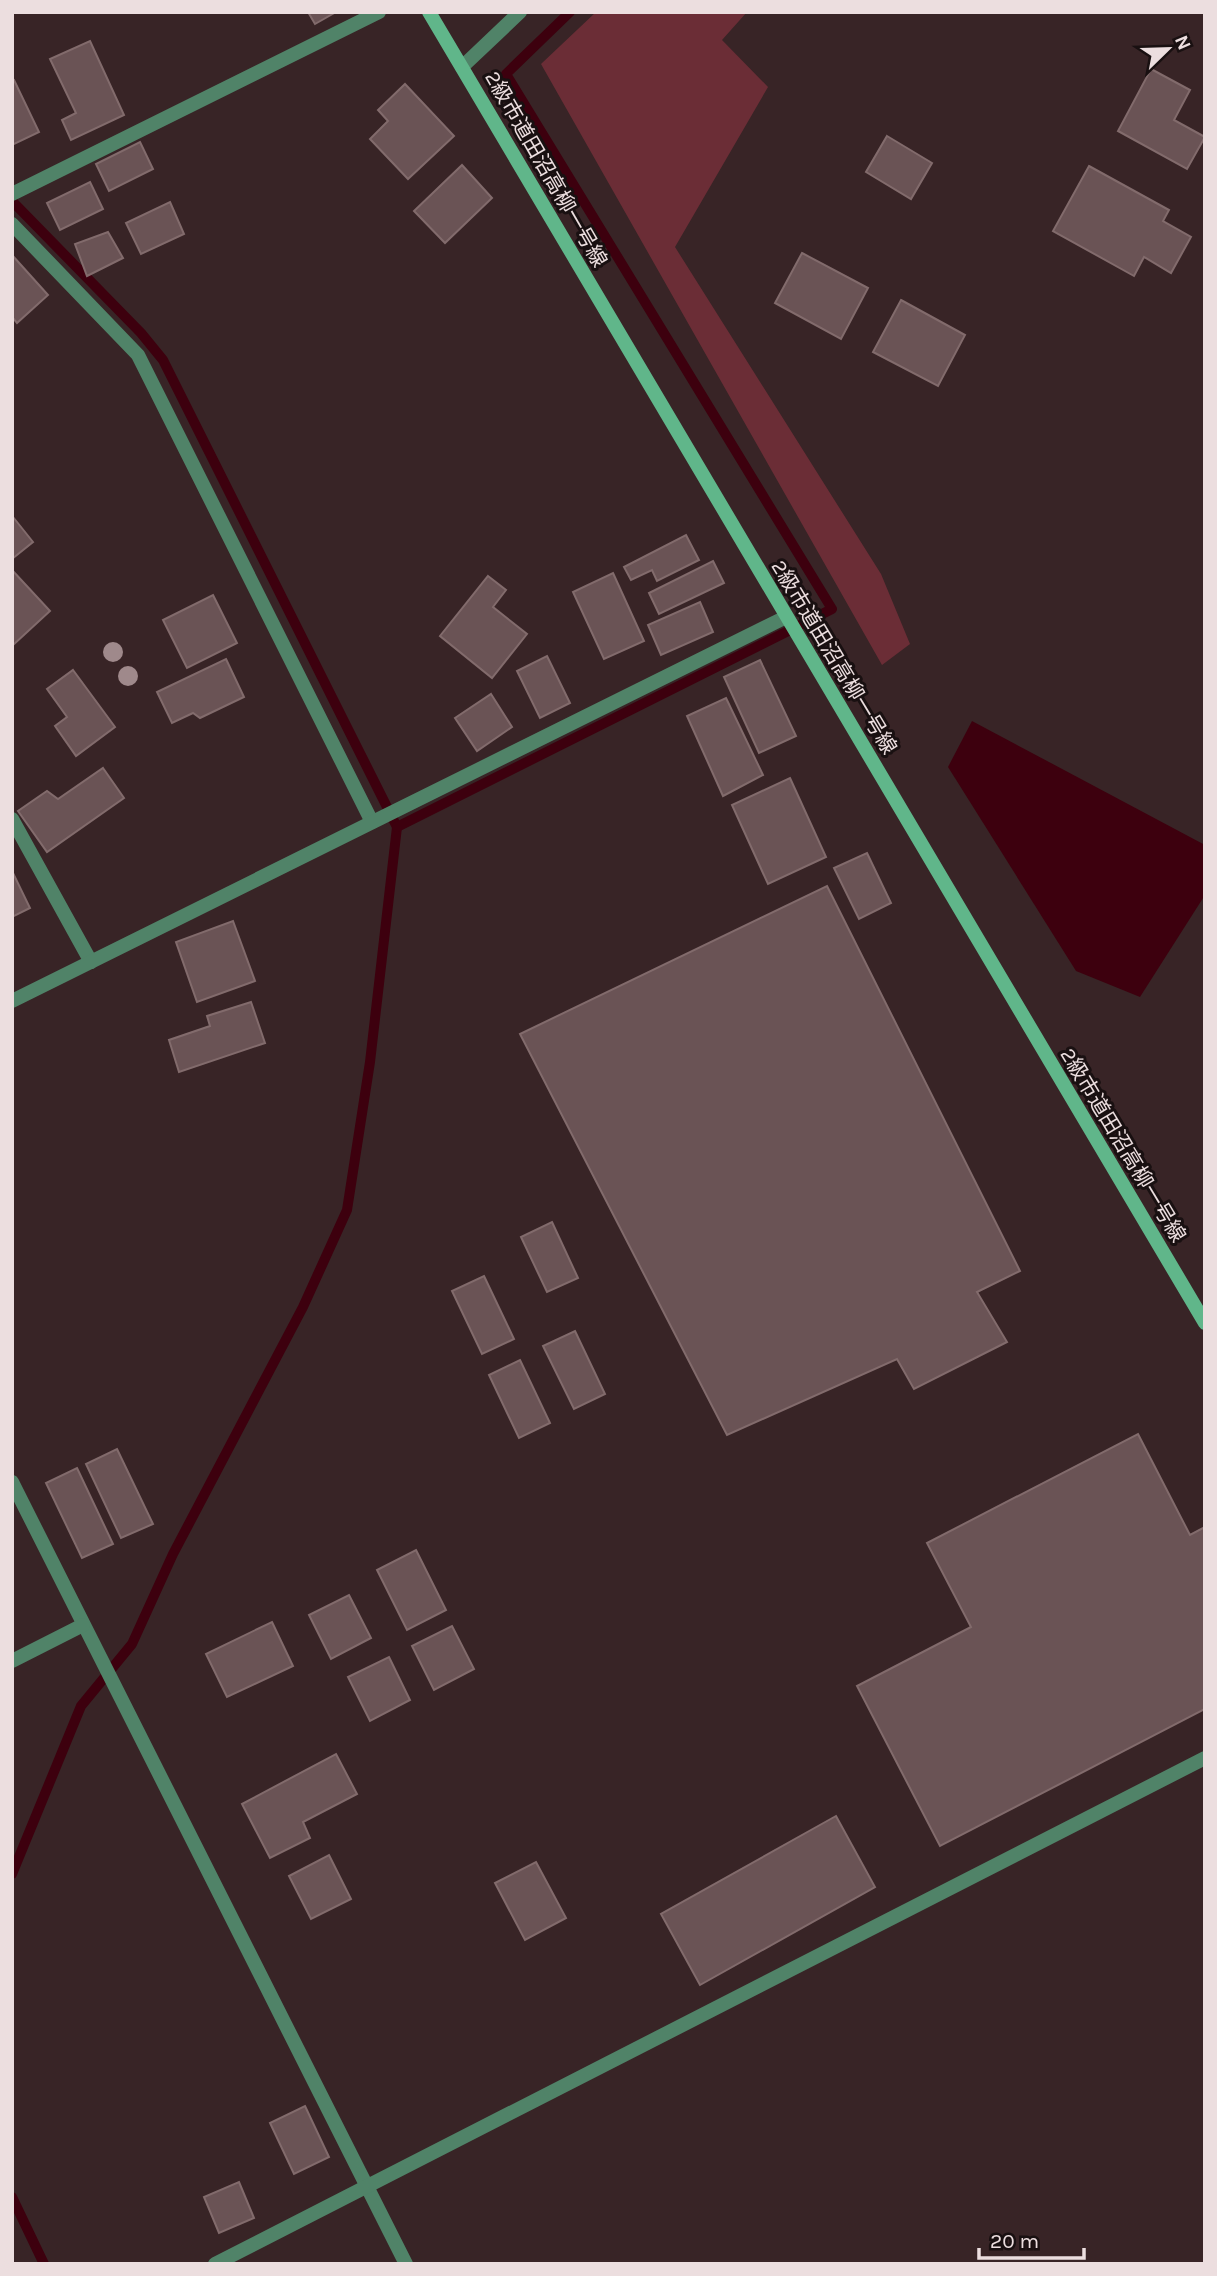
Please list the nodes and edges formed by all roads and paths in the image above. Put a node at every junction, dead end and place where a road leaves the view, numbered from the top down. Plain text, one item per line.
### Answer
1 (379, 12) edge
2 (429, 12) edge
3 (520, 12) edge
4 (463, 68) junction
5 (12, 194) edge
6 (12, 224) edge
7 (786, 617) junction
8 (12, 819) edge
9 (372, 822) junction
10 (91, 962) junction
11 (12, 1001) edge
12 (1205, 1323) edge
13 (12, 1482) edge
14 (83, 1625) junction
15 (12, 1661) edge
16 (1205, 1758) edge
17 (368, 2187) junction
18 (215, 2264) edge
19 (407, 2264) edge

1 - 5 street
2 - 4 street, 2級市道田沼高柳一号線
3 - 4 street
4 - 7 street, 2級市道田沼高柳一号線
6 - 9 street
7 - 9 street
7 - 12 street, 2級市道田沼高柳一号線
8 - 10 street
9 - 10 street
10 - 11 street
13 - 14 street
14 - 15 street
14 - 17 street
16 - 17 street
17 - 18 street
17 - 19 street

